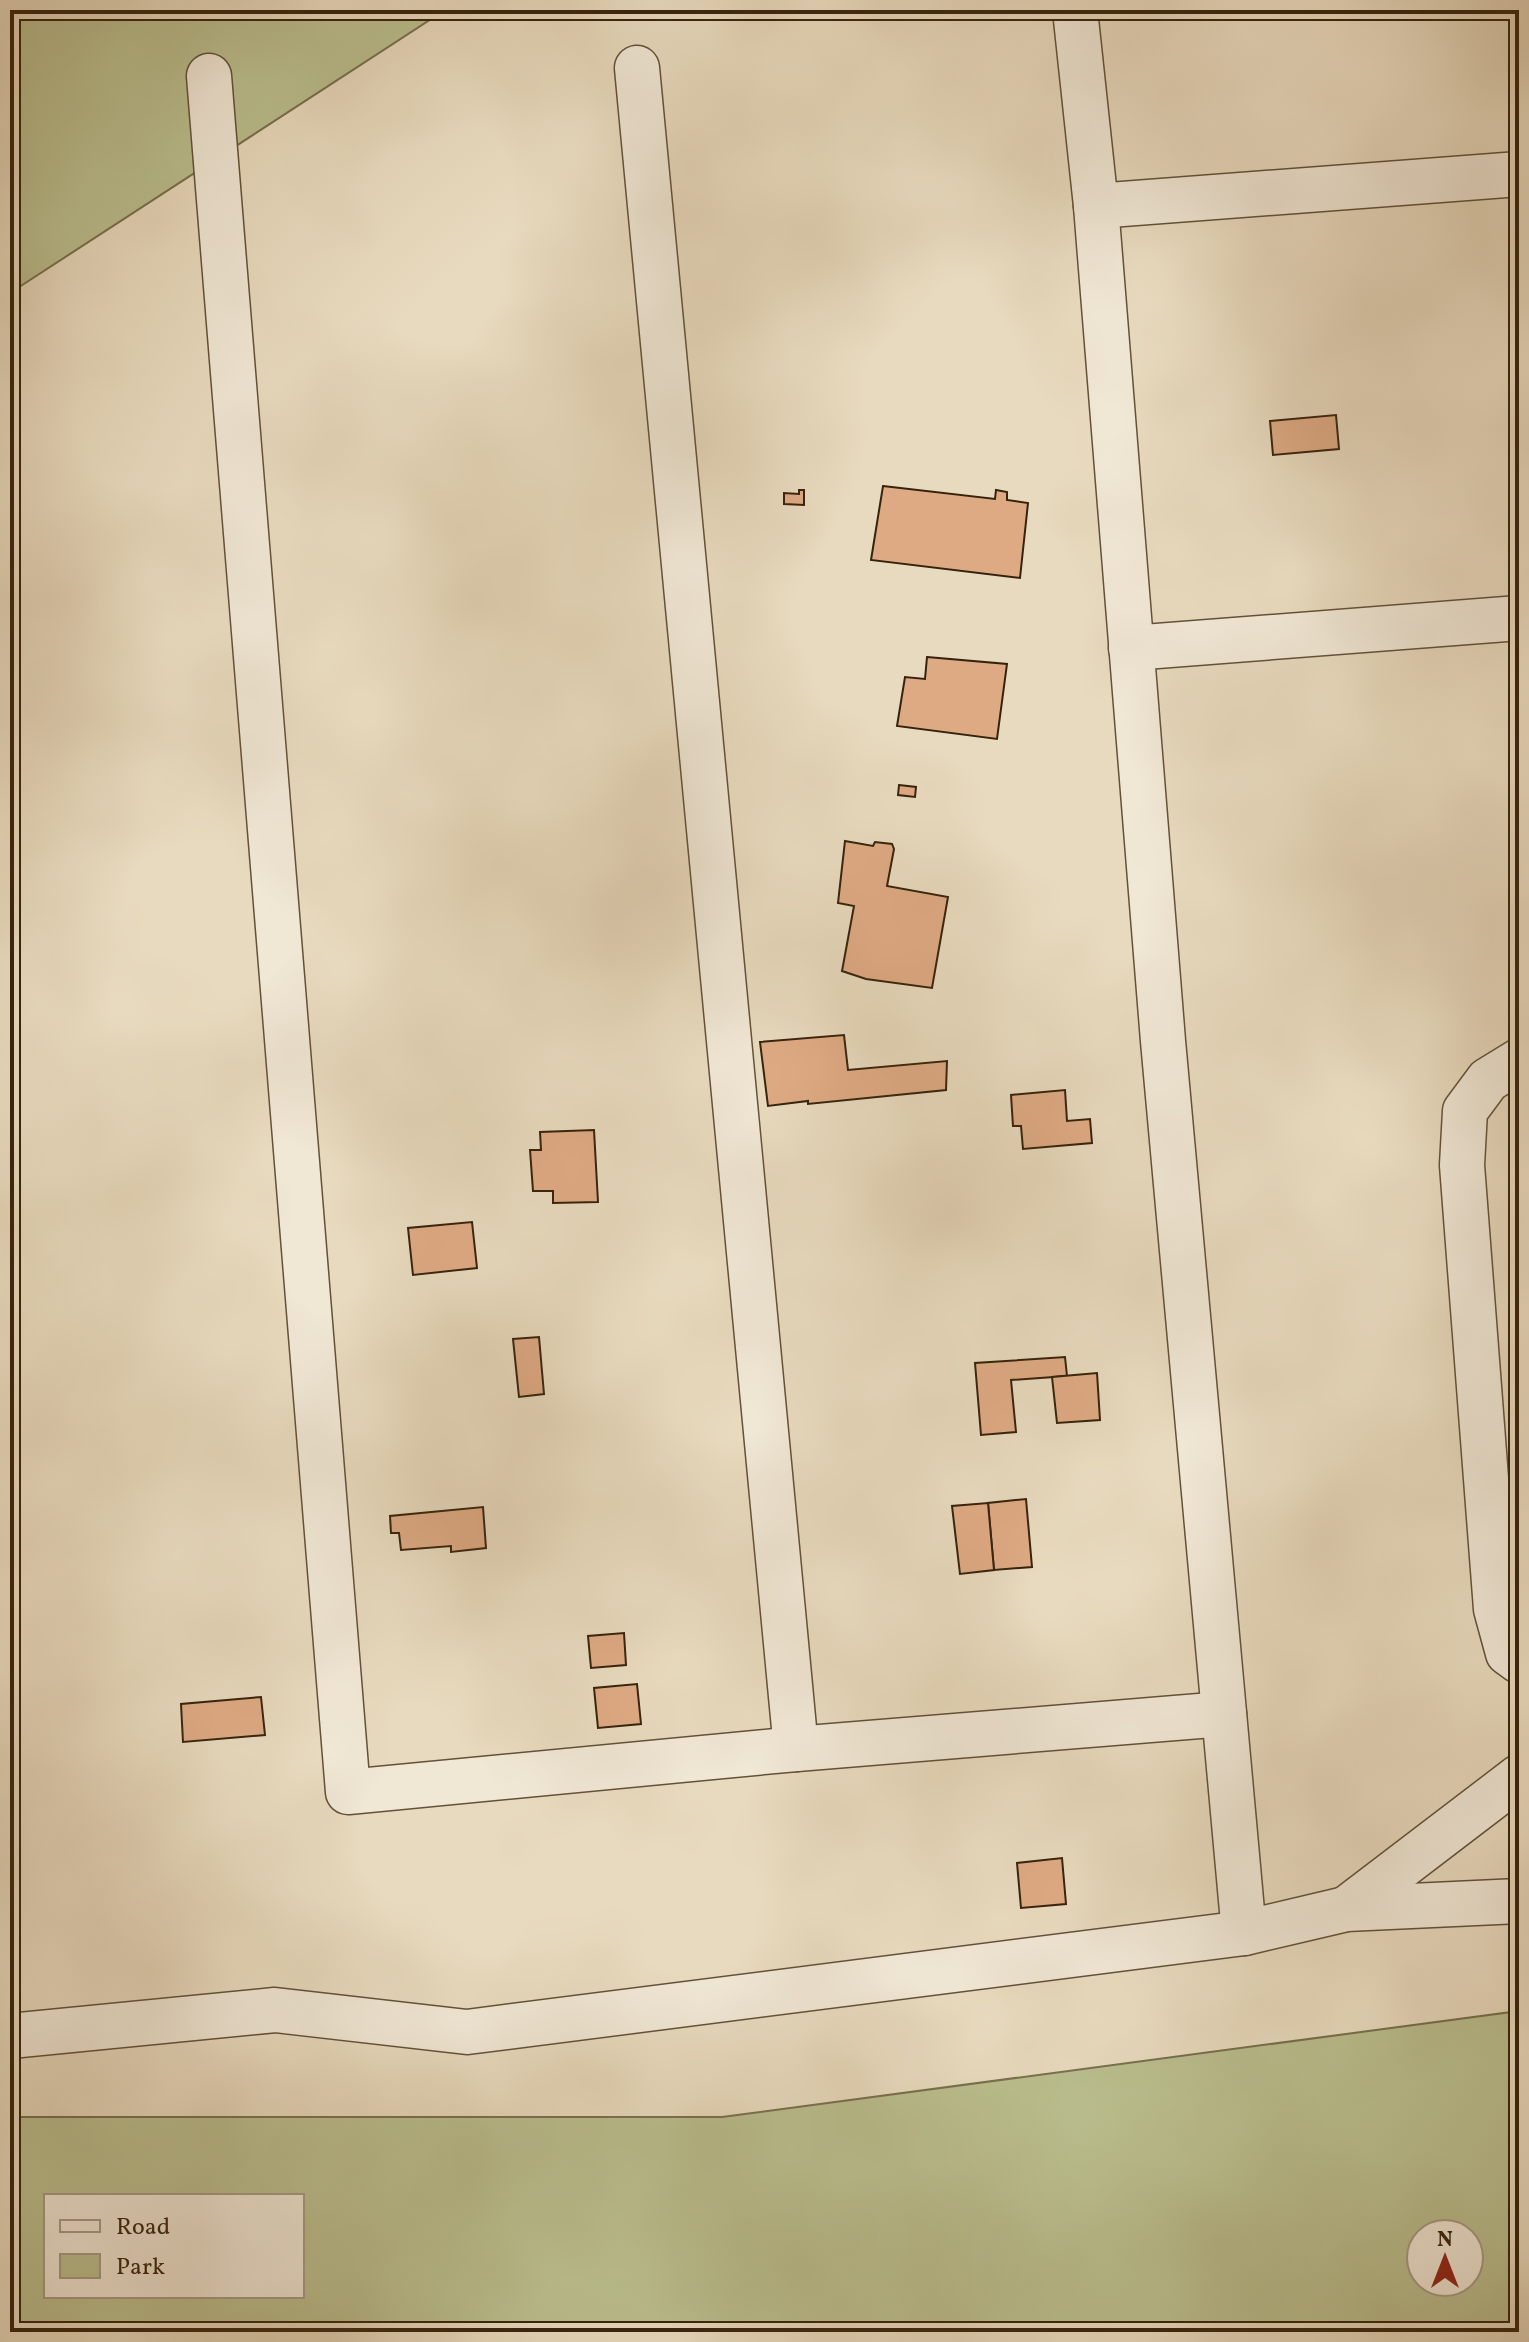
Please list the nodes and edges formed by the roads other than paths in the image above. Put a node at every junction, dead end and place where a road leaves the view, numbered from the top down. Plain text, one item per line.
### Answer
1 (1075, 10) edge
2 (637, 68) dead end
3 (209, 76) dead end
4 (1519, 174) edge
5 (1096, 206) junction
6 (1519, 618) edge
7 (1131, 648) junction
8 (1519, 1061) edge
9 (1519, 1661) edge
10 (1224, 1714) junction
11 (796, 1749) junction
12 (1519, 1777) edge
13 (1519, 1901) edge
14 (1346, 1909) junction
15 (1244, 1933) junction
16 (10, 2036) edge

1 - 5 street
2 - 11 street
3 - 11 street
4 - 5 street
5 - 7 street
6 - 7 street
7 - 10 street
8 - 9 street
10 - 11 street
10 - 15 street
12 - 14 street
13 - 14 street
14 - 15 street
15 - 16 street

